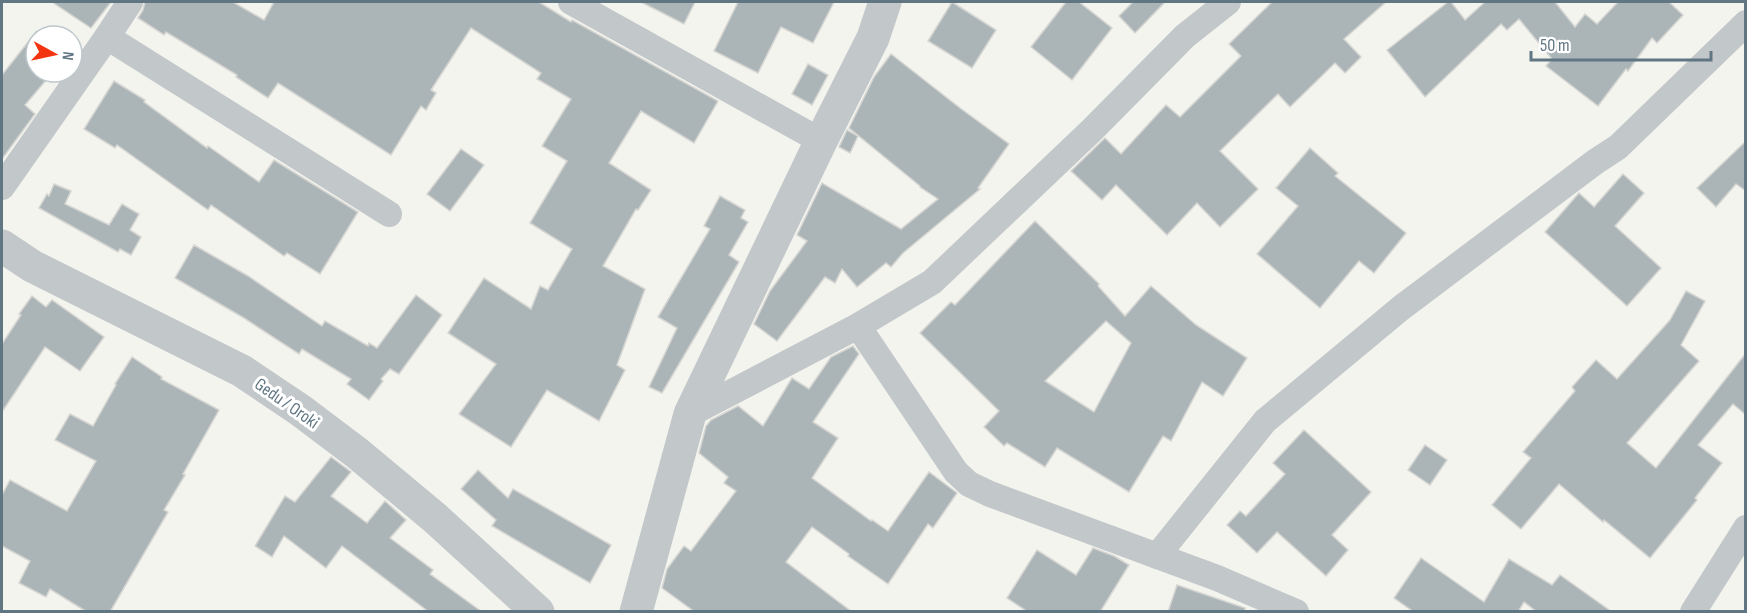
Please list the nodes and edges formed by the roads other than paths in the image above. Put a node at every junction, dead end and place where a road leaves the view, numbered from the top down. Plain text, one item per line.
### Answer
1 (130, 2) edge
2 (571, 2) edge
3 (885, 2) edge
4 (1228, 2) edge
5 (1746, 23) edge
6 (107, 37) junction
7 (821, 141) junction
8 (2, 187) edge
9 (389, 214) dead end
10 (2, 246) edge
11 (858, 326) junction
12 (690, 414) junction
13 (1746, 528) edge
14 (1157, 556) junction
15 (537, 612) edge
16 (636, 612) edge
17 (1296, 612) edge
18 (1693, 612) edge

1 - 6 street
2 - 7 street
3 - 7 street
4 - 11 street
5 - 14 street
6 - 8 street
6 - 9 street
7 - 12 street
10 - 15 street, Gedu / Oroki
11 - 12 street
11 - 14 street
12 - 16 street
13 - 18 street
14 - 17 street

